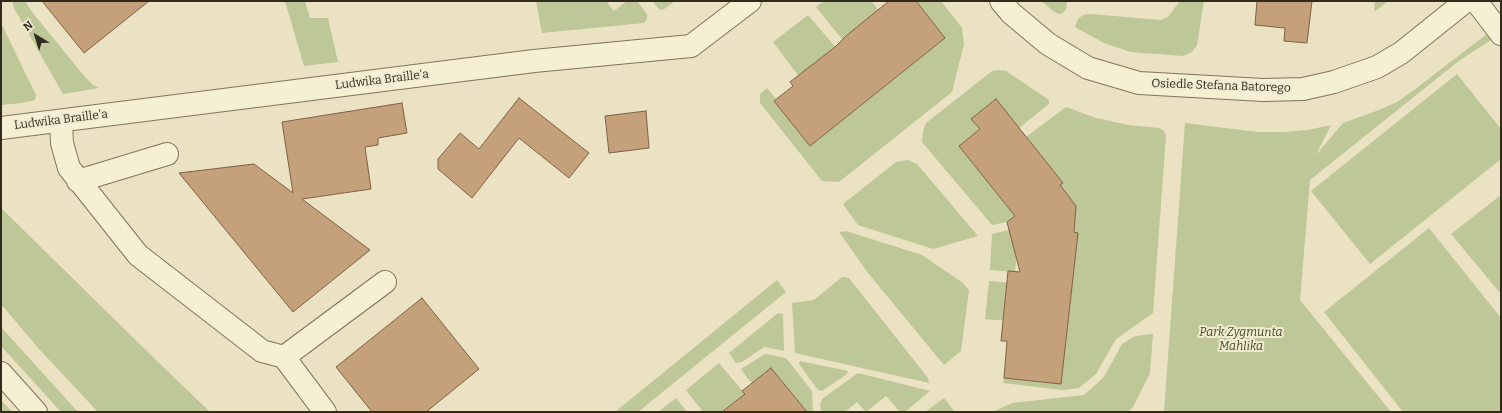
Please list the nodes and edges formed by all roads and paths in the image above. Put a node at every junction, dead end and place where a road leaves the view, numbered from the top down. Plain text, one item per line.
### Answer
1 (750, 1) edge
2 (1001, 1) edge
3 (1466, 1) edge
4 (1476, 1) edge
5 (1501, 34) edge
6 (61, 121) junction
7 (1, 128) edge
8 (167, 154) dead end
9 (78, 181) junction
10 (386, 282) dead end
11 (284, 357) junction
12 (1, 373) edge
13 (36, 412) edge
14 (325, 412) edge

1 - 6 street, Ludwika Braille'a
2 - 3 street, Osiedle Stefana Batorego
4 - 5 street
6 - 7 street, Ludwika Braille'a
6 - 9 street
8 - 9 street
9 - 11 street
10 - 11 street
11 - 14 street
12 - 13 street

